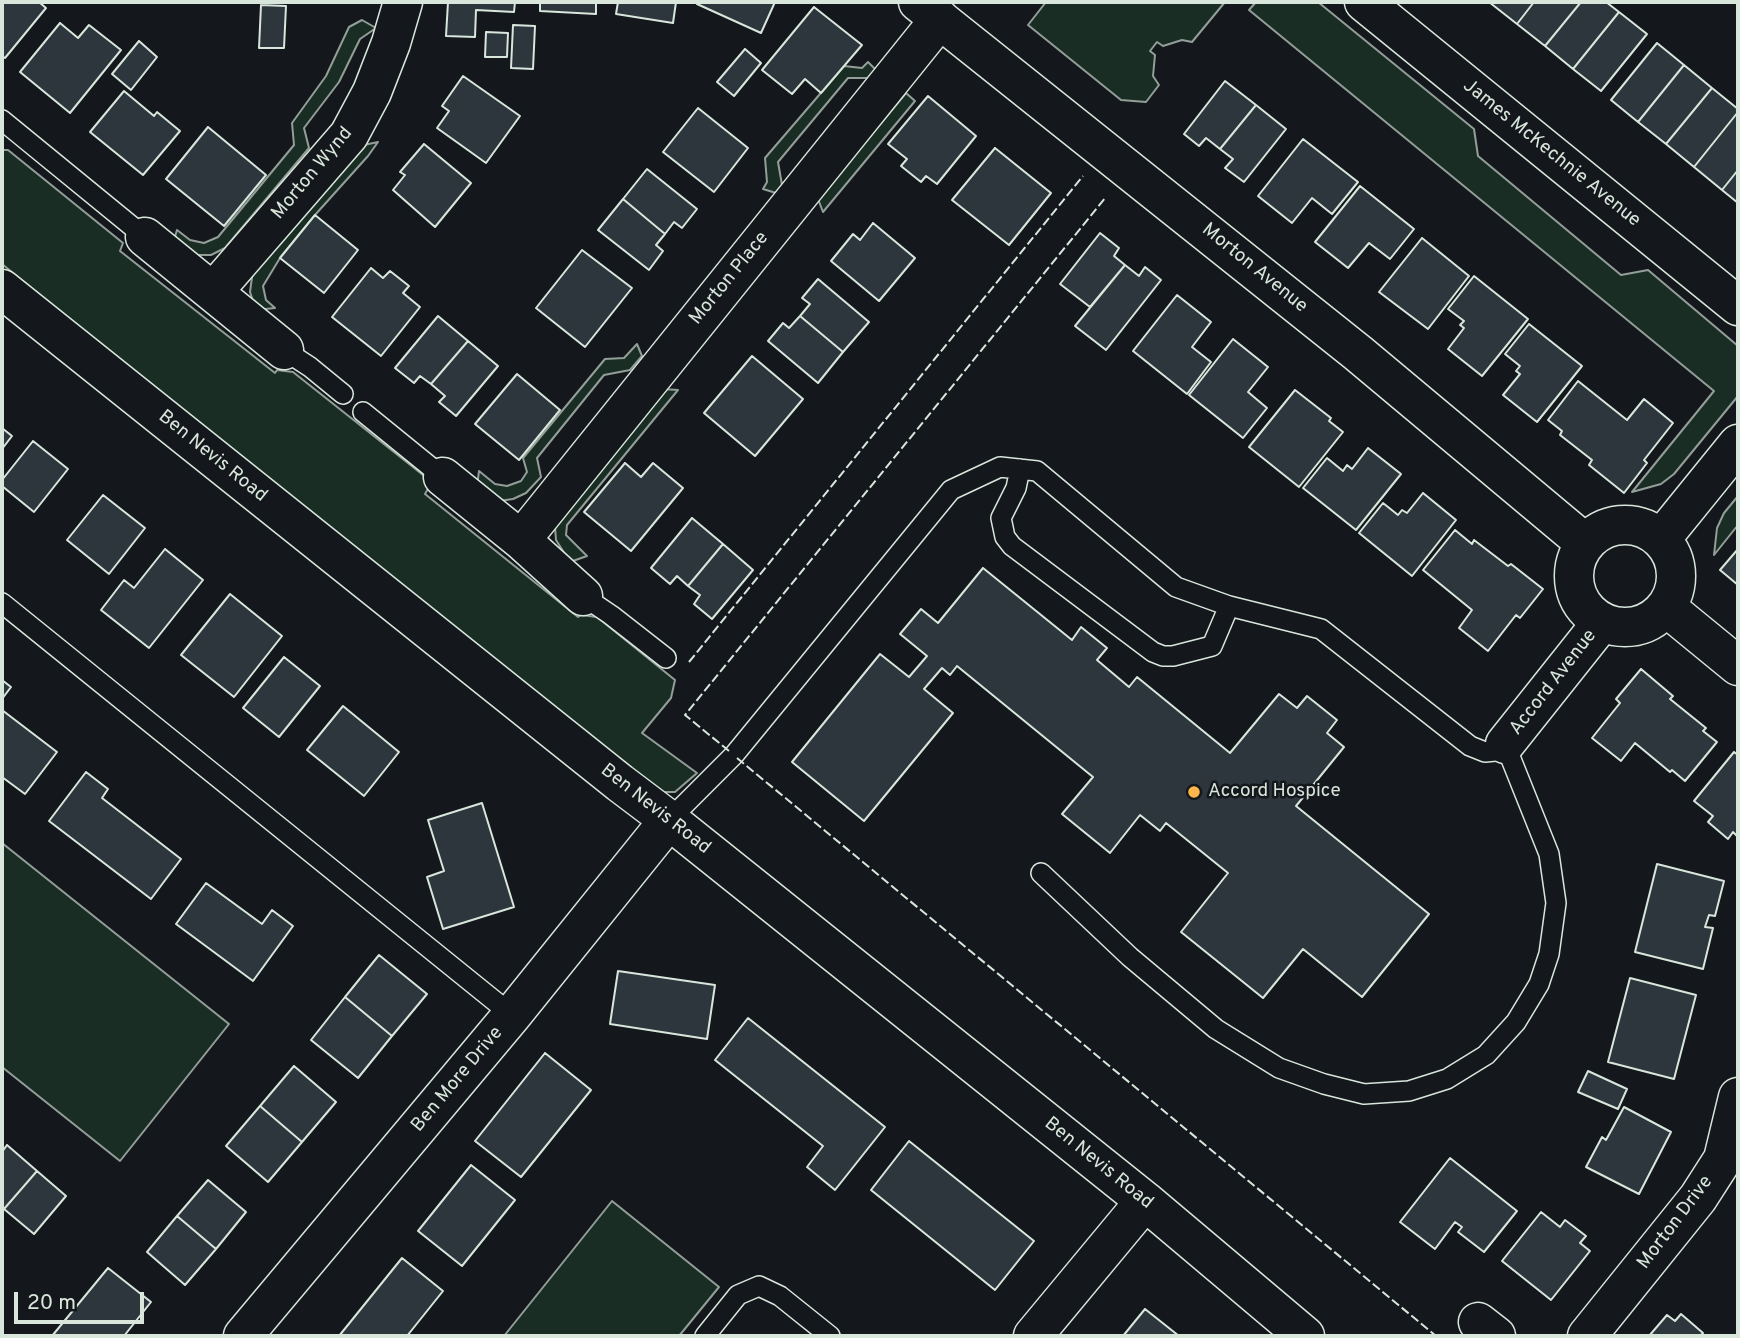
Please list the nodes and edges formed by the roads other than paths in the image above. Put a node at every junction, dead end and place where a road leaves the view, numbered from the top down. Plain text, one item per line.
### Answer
1 (403, 2) edge
2 (1364, 2) edge
3 (929, 10) edge
4 (2, 120) edge
5 (145, 237) joint
6 (2, 289) edge
7 (213, 292) junction
8 (1738, 306) edge
9 (284, 350) joint
10 (342, 394) dead end
11 (363, 412) dead end
12 (1738, 444) edge
13 (1020, 469) junction
14 (443, 477) joint
15 (1661, 539) junction
16 (521, 540) junction
17 (1585, 543) junction
18 (583, 596) joint
19 (2, 603) edge
20 (1229, 606) junction
21 (1666, 607) junction
22 (1602, 621) junction
23 (666, 658) dead end
24 (1738, 666) edge
25 (1506, 744) junction
26 (669, 820) junction
27 (1041, 873) dead end
28 (512, 1015) junction
29 (1738, 1097) edge
30 (1145, 1201) junction
31 (243, 1336) edge
32 (705, 1336) edge
33 (830, 1336) edge
34 (1033, 1336) edge
35 (1305, 1336) edge
36 (1587, 1336) edge

1 - 7 street, Morton Wynd
2 - 8 street, James McKechnie Avenue
3 - 16 street, Morton Place
3 - 17 street, Morton Avenue
4 - 5 lane
5 - 7 street
6 - 26 street, Ben Nevis Road
7 - 9 street
9 - 10 lane
11 - 14 lane
12 - 15 street
13 - 20 lane
13 - 20 lane
13 - 26 lane
14 - 16 street
15 - 17 street
15 - 21 street
16 - 18 street
17 - 22 street
18 - 23 lane
19 - 28 lane
20 - 25 lane
21 - 22 street
21 - 24 street
22 - 25 street, Accord Avenue
25 - 27 lane
26 - 28 street, Ben More Drive
26 - 30 street, Ben Nevis Road
28 - 31 street, Ben More Drive
29 - 36 street, Morton Drive
30 - 34 street
30 - 35 street, Ben Nevis Road
32 - 33 lane

